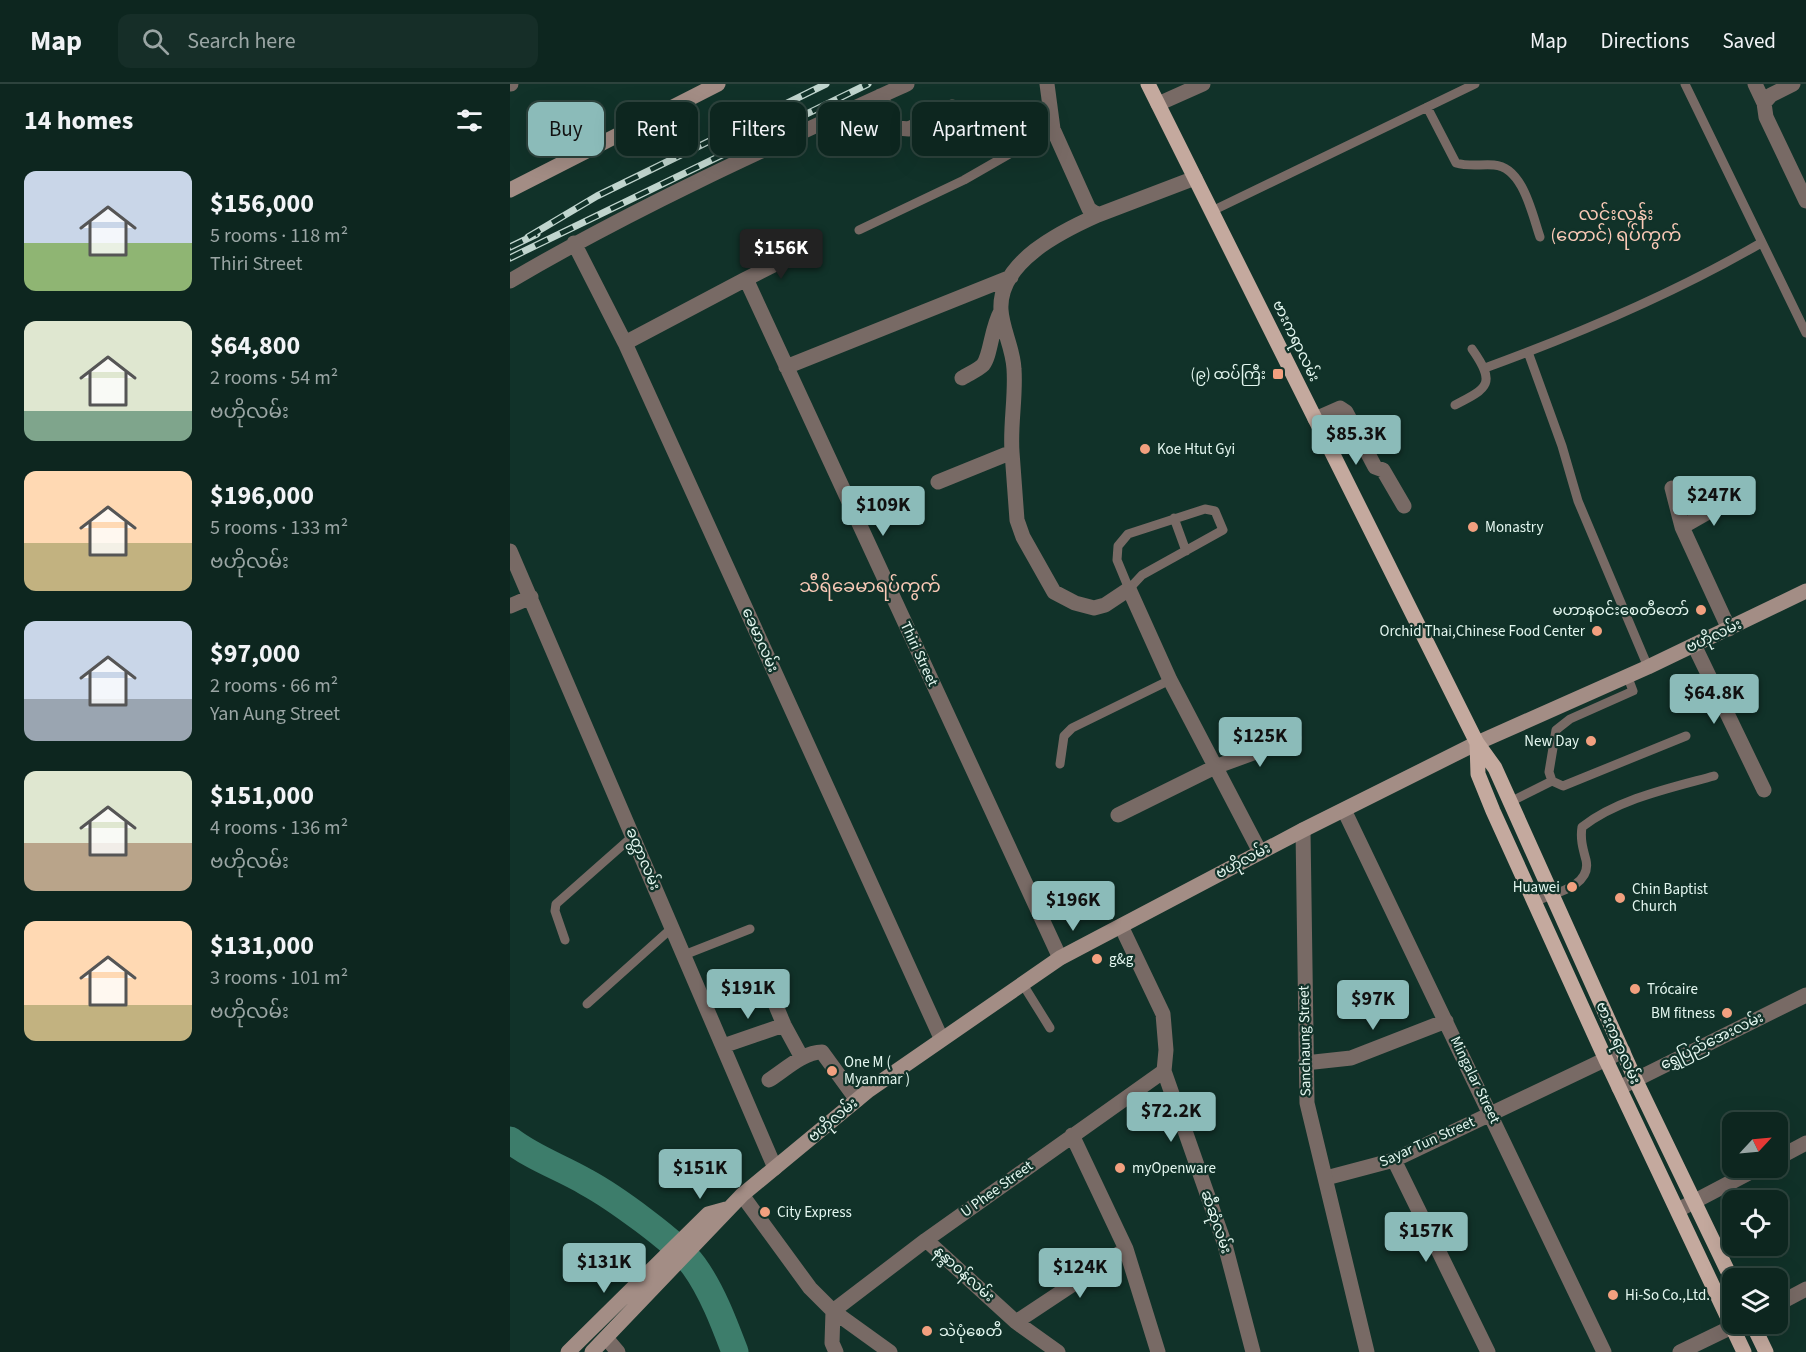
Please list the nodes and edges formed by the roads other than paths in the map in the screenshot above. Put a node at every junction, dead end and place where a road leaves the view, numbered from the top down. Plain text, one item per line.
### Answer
1 (718, 84) edge
2 (907, 84) edge
3 (1047, 84) edge
4 (1148, 84) edge
5 (1203, 84) edge
6 (1474, 84) edge
7 (1685, 84) edge
8 (1755, 84) edge
9 (1793, 84) edge
10 (880, 96) junction
11 (1764, 103) junction
12 (1158, 104) junction
13 (1427, 107) junction
14 (912, 127) edge
15 (1053, 129) junction
16 (1195, 178) junction
17 (510, 190) edge
18 (1806, 201) edge
19 (1212, 212) junction
20 (1098, 215) junction
21 (859, 230) dead end
22 (1540, 237) dead end
23 (574, 243) junction
24 (1761, 243) junction
25 (801, 251) dead end
26 (1011, 277) junction
27 (746, 279) junction
28 (510, 281) edge
29 (1001, 311) junction
30 (1806, 333) edge
31 (625, 343) junction
32 (1472, 349) dead end
33 (1528, 352) junction
34 (786, 367) junction
35 (1485, 368) junction
36 (962, 378) dead end
37 (1455, 405) dead end
38 (1315, 419) junction
39 (1012, 452) junction
40 (938, 482) dead end
41 (1672, 488) dead end
42 (1731, 499) dead end
43 (1404, 506) dead end
44 (1174, 519) junction
45 (1682, 526) junction
46 (510, 551) edge
47 (1186, 551) junction
48 (1129, 589) junction
49 (1806, 591) edge
50 (531, 597) junction
51 (510, 606) edge
52 (1729, 629) junction
53 (1695, 645) junction
54 (1648, 667) junction
55 (1627, 675) junction
56 (1170, 680) junction
57 (1633, 691) junction
58 (1636, 701) dead end
59 (1686, 736) dead end
60 (1294, 738) dead end
61 (1477, 743) junction
62 (1060, 764) dead end
63 (1215, 767) junction
64 (1714, 776) dead end
65 (1552, 781) junction
66 (1764, 790) dead end
67 (1510, 802) junction
68 (1344, 810) junction
69 (1118, 815) dead end
70 (1303, 830) junction
71 (633, 836) junction
72 (1260, 852) junction
73 (1552, 894) junction
74 (1536, 902) junction
75 (1121, 926) junction
76 (673, 927) junction
77 (750, 929) dead end
78 (565, 940) dead end
79 (684, 955) junction
80 (1060, 958) junction
81 (1022, 983) junction
82 (770, 989) dead end
83 (1806, 995) edge
84 (587, 1004) dead end
85 (1446, 1021) junction
86 (784, 1025) junction
87 (1050, 1028) dead end
88 (941, 1038) junction
89 (723, 1046) junction
90 (1623, 1051) junction
91 (802, 1058) junction
92 (1606, 1060) junction
93 (1305, 1063) junction
94 (1164, 1071) junction
95 (1635, 1078) junction
96 (770, 1080) dead end
97 (1619, 1088) junction
98 (857, 1100) junction
99 (1491, 1114) junction
100 (1072, 1136) junction
101 (1806, 1143) edge
102 (1788, 1153) edge
103 (1394, 1160) junction
104 (775, 1168) junction
105 (1326, 1178) junction
106 (1739, 1178) edge
107 (741, 1195) junction
108 (1696, 1200) junction
109 (1678, 1210) junction
110 (926, 1240) junction
111 (1126, 1249) junction
112 (669, 1264) junction
113 (1727, 1268) edge
114 (1806, 1289) edge
115 (1722, 1297) edge
116 (1788, 1299) edge
117 (833, 1311) junction
118 (1016, 1322) junction
119 (1722, 1332) edge
120 (1739, 1334) edge
121 (1757, 1334) edge
122 (607, 1339) junction
123 (568, 1352) edge
124 (592, 1352) edge
125 (618, 1352) edge
126 (836, 1352) edge
127 (890, 1352) edge
128 (1058, 1352) edge
129 (1158, 1352) edge
130 (1253, 1352) edge
131 (1367, 1352) edge
132 (1488, 1352) edge
133 (1604, 1352) edge
134 (1680, 1352) edge
135 (1744, 1352) edge
136 (1766, 1352) edge

1 - 17 main road
2 - 10 street
3 - 15 street
4 - 12 main road, ဗားကရာလမ်း
5 - 12 street
6 - 13 lane
7 - 24 lane
8 - 11 street
9 - 11 street
10 - 14 street
10 - 23 street
11 - 18 street
12 - 16 main road, ဗားကရာလမ်း
13 - 19 lane
13 - 22 lane
15 - 20 street
15 - 21 lane
16 - 19 main road, ဗားကရာလမ်း
16 - 20 street
19 - 38 main road, ဗားကရာလမ်း
20 - 26 street
23 - 28 street
23 - 31 street, ခေမာလမ်း
24 - 30 lane
24 - 33 lane
25 - 27 street
26 - 29 street
26 - 34 street
27 - 31 street
27 - 34 street, Thiri Street
29 - 36 street
29 - 39 street
31 - 88 street, ခေမာလမ်း
32 - 35 lane
33 - 35 lane
33 - 54 lane
34 - 80 street, Thiri Street
35 - 37 lane
38 - 43 street
38 - 61 main road, ဗားကရာလမ်း
39 - 40 street
39 - 48 street
41 - 45 street
42 - 45 street
44 - 47 lane
44 - 47 lane
44 - 48 lane
45 - 52 street
46 - 50 street, ခတ္တာလမ်း
47 - 48 lane
48 - 56 street
49 - 52 main road, ဗဟိုလမ်း
50 - 51 street
50 - 71 street, ခတ္တာလမ်း
52 - 53 main road, ဗဟိုလမ်း
53 - 54 main road, ဗဟိုလမ်း
53 - 66 street
54 - 55 main road, ဗဟိုလမ်း
55 - 57 lane
55 - 61 main road, ဗဟိုလမ်း
56 - 62 lane
56 - 63 street
57 - 58 lane
57 - 65 lane
59 - 65 lane
60 - 63 street
61 - 67 main road, ဗားကရာလမ်း
61 - 68 main road, ဗဟိုလမ်း
61 - 74 main road, ဗားကရာလမ်း
63 - 69 street
63 - 72 street
64 - 73 lane
65 - 67 lane
67 - 73 main road, ဗားကရာလမ်း
68 - 70 main road, ဗဟိုလမ်း
68 - 85 street, Mingalar Street
70 - 72 main road, ဗဟိုလမ်း
70 - 93 street, Sanchaung Street
71 - 76 street, ခတ္တာလမ်း
71 - 78 lane
72 - 75 main road, ဗဟိုလမ်း
73 - 74 lane
73 - 90 main road, ဗားကရာလမ်း
74 - 92 main road, ဗားကရာလမ်း
75 - 80 main road, ဗဟိုလမ်း
75 - 94 street, ဆီဆုံလမ်း
76 - 79 street, ခတ္တာလမ်း
76 - 84 lane
77 - 79 lane
79 - 89 street, ခတ္တာလမ်း
80 - 81 main road, ဗဟိုလမ်း
81 - 87 lane
81 - 88 main road, ဗဟိုလမ်း
82 - 86 street
83 - 95 street, ရွှေပြည်အေးလမ်း
85 - 93 street
85 - 99 street, Mingalar Street
86 - 89 street
86 - 91 street
88 - 98 main road, ဗဟိုလမ်း
89 - 104 street, ခတ္တာလမ်း
90 - 92 street, Sayar Tun Street
90 - 95 main road, ဗားကရာလမ်း
91 - 96 street
91 - 98 street
92 - 97 main road, ဗားကရာလမ်း
92 - 99 street, Sayar Tun Street
93 - 105 street, Sanchaung Street
94 - 100 street, U Phee Street
94 - 130 street, ဆီဆုံလမ်း
95 - 97 street, ရွှေပြည်အေးလမ်း
95 - 108 main road, ဗားကရာလမ်း
97 - 109 main road, ဗားကရာလမ်း
98 - 104 main road, ဗဟိုလမ်း
99 - 103 street, Sayar Tun Street
99 - 133 street, Mingalar Street
100 - 110 street, U Phee Street
100 - 111 street
101 - 102 street
103 - 105 street, Sayar Tun Street
103 - 132 street
104 - 107 main road, ဗဟိုလမ်း
105 - 131 street, Sanchaung Street
106 - 108 street
107 - 112 main road, ဗဟိုလမ်း
107 - 117 street
108 - 109 street
108 - 113 main road, ဗားကရာလမ်း
109 - 115 main road, ဗားကရာလမ်း
110 - 117 street, U Phee Street
110 - 118 street, နန္ဒာ၀န်လမ်း
111 - 118 street
111 - 129 street
112 - 122 main road, ဗဟိုလမ်း
112 - 123 main road, ဗဟိုလမ်း
114 - 116 street
117 - 126 street
117 - 127 street
118 - 128 street, နန္ဒာ၀န်လမ်း
119 - 134 street
120 - 135 main road, ဗားကရာလမ်း
121 - 136 main road
122 - 124 main road, ဗဟိုလမ်း
122 - 125 street

